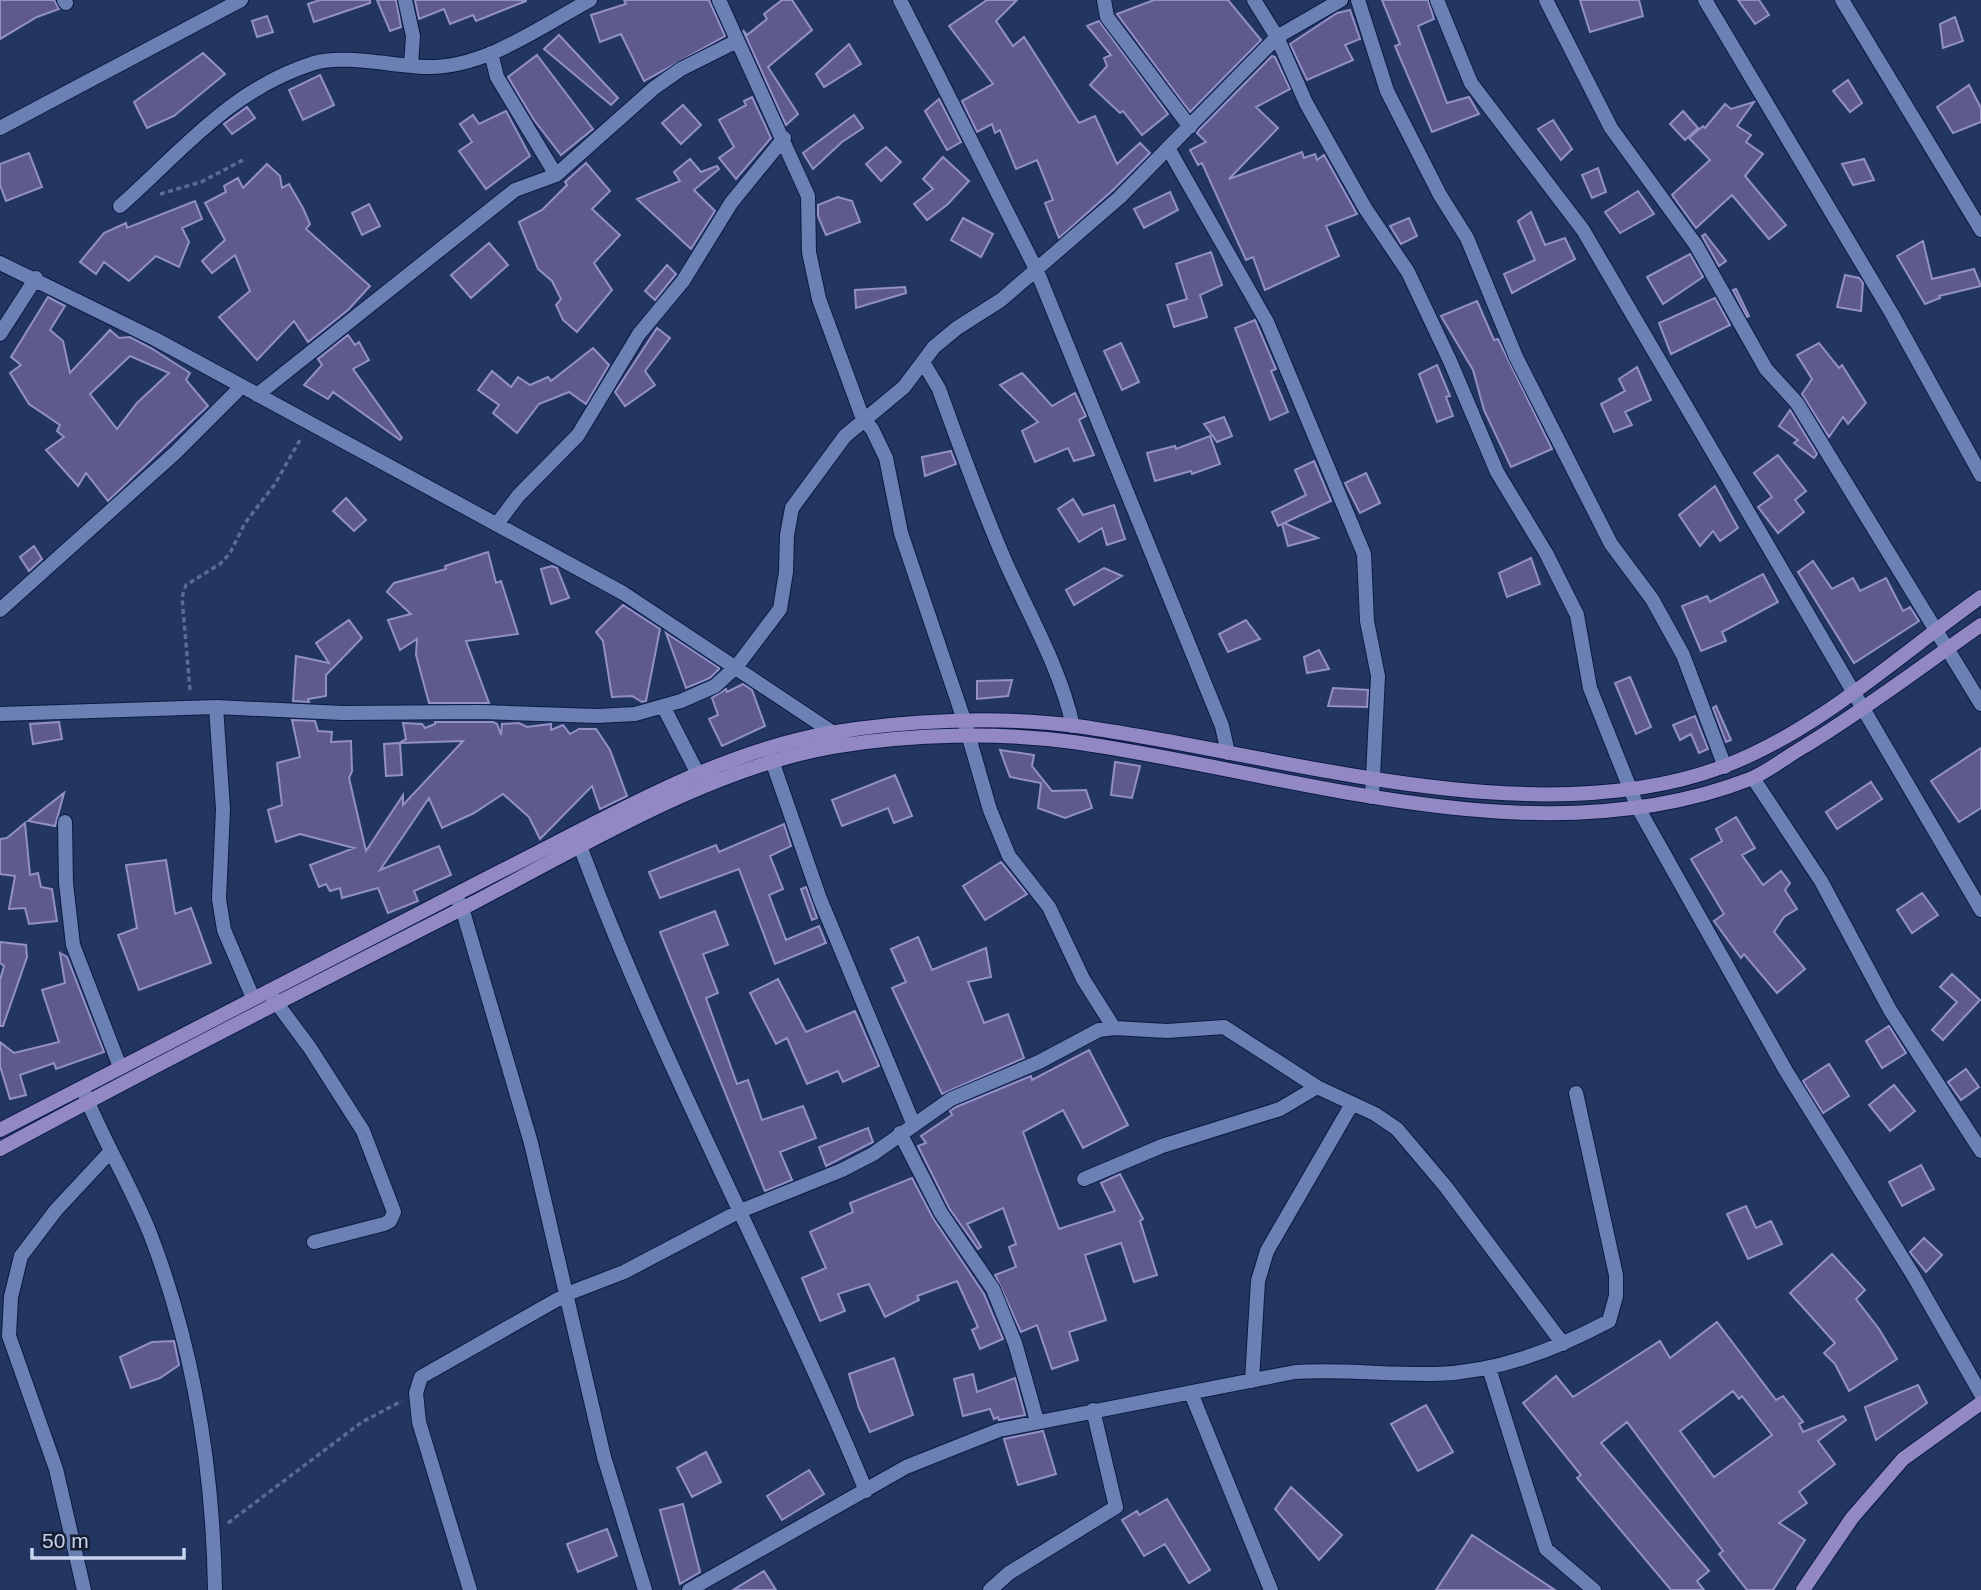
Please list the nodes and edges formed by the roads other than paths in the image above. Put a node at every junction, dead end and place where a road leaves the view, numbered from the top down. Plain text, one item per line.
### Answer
1 (241, 0) edge
2 (405, 0) edge
3 (590, 0) edge
4 (719, 0) edge
5 (1104, 0) edge
6 (1254, 0) edge
7 (1341, 0) edge
8 (1358, 0) edge
9 (1437, 0) edge
10 (1546, 0) edge
11 (1705, 0) edge
12 (1842, 0) edge
13 (906, 11) edge
14 (1277, 37) junction
15 (737, 41) junction
16 (491, 53) junction
17 (411, 65) junction
18 (1190, 127) junction
19 (0, 128) edge
20 (784, 138) junction
21 (1168, 148) junction
22 (556, 175) junction
23 (120, 206) dead end
24 (1981, 230) edge
25 (0, 263) edge
26 (1037, 271) junction
27 (36, 278) junction
28 (0, 334) edge
29 (923, 362) junction
30 (241, 387) junction
31 (257, 395) junction
32 (863, 419) junction
33 (1981, 475) edge
34 (497, 524) junction
35 (1981, 597) edge
36 (0, 610) edge
37 (1981, 625) edge
38 (1936, 629) junction
39 (1947, 648) junction
40 (737, 666) junction
41 (1853, 694) junction
42 (1981, 704) edge
43 (663, 706) junction
44 (216, 707) junction
45 (1863, 711) junction
46 (0, 714) edge
47 (964, 720) junction
48 (1073, 726) junction
49 (968, 735) junction
50 (835, 739) junction
51 (1228, 752) junction
52 (770, 755) junction
53 (1725, 766) junction
54 (698, 775) junction
55 (1374, 778) junction
56 (1753, 778) junction
57 (1631, 789) junction
58 (1372, 797) junction
59 (1637, 806) junction
60 (65, 822) dead end
61 (578, 841) junction
62 (458, 902) junction
63 (1981, 910) edge
64 (267, 990) junction
65 (253, 998) junction
66 (275, 1004) junction
67 (1114, 1028) junction
68 (120, 1067) junction
69 (82, 1087) junction
70 (1317, 1087) junction
71 (1576, 1093) dead end
72 (88, 1102) junction
73 (1352, 1104) junction
74 (913, 1123) junction
75 (0, 1130) edge
76 (900, 1133) junction
77 (0, 1149) edge
78 (111, 1151) junction
79 (1981, 1151) edge
80 (1084, 1179) dead end
81 (738, 1212) junction
82 (314, 1242) dead end
83 (567, 1294) junction
84 (5, 1317) edge
85 (1563, 1344) junction
86 (1489, 1368) junction
87 (1252, 1381) junction
88 (1191, 1393) junction
89 (1981, 1394) edge
90 (1981, 1403) edge
91 (1093, 1410) junction
92 (1037, 1421) junction
93 (866, 1491) junction
94 (84, 1590) edge
95 (215, 1590) edge
96 (470, 1590) edge
97 (645, 1590) edge
98 (690, 1590) edge
99 (990, 1590) edge
100 (1271, 1590) edge
101 (1594, 1590) edge
102 (1802, 1590) edge

1 - 19 street
2 - 17 street
3 - 16 street
4 - 15 street
5 - 18 street
6 - 14 street
7 - 14 street
8 - 53 street
9 - 41 street
10 - 38 street
11 - 33 street
12 - 24 street
13 - 26 street
14 - 18 street
14 - 57 street
15 - 20 street
15 - 22 street
16 - 17 street
16 - 22 street
17 - 23 street
18 - 21 street
20 - 32 street
20 - 34 street
21 - 26 street
21 - 55 street
22 - 31 street
25 - 27 street
26 - 29 street
26 - 51 street
27 - 28 street
27 - 30 street
29 - 32 street
29 - 48 street
30 - 31 street
30 - 36 street
31 - 34 street
32 - 40 street
32 - 47 street
34 - 40 street
35 - 38 street
37 - 39 street
38 - 39 street
38 - 41 street
39 - 42 street
39 - 45 street
40 - 43 street
40 - 50 street
41 - 45 street
41 - 53 street
43 - 44 street
43 - 54 street
44 - 46 street
44 - 65 street
45 - 56 street
45 - 63 street
47 - 48 street
47 - 49 street
47 - 50 street
48 - 51 street
49 - 50 street
49 - 58 street
49 - 67 street
50 - 52 street
51 - 55 street
52 - 54 street
52 - 61 street
52 - 74 street
53 - 57 street
54 - 61 street
55 - 57 street
55 - 58 street
56 - 59 street
56 - 79 street
57 - 59 street
58 - 59 street
59 - 89 street
60 - 68 street
61 - 62 street
61 - 81 street
62 - 64 street
62 - 66 street
62 - 83 street
64 - 65 street
64 - 66 street
65 - 68 street
66 - 72 street
66 - 82 street
67 - 70 street
67 - 74 street
68 - 69 street
69 - 72 street
69 - 75 street
70 - 73 street
70 - 80 street
71 - 85 street
72 - 77 street
72 - 78 street
73 - 85 street
73 - 87 street
74 - 76 street
76 - 81 street
76 - 92 street
78 - 84 street
78 - 95 street
81 - 83 street
81 - 93 street
83 - 96 street
83 - 97 street
84 - 94 street
85 - 86 street
86 - 87 street
86 - 101 street
87 - 88 street
88 - 91 street
88 - 100 street
90 - 102 street
91 - 92 street
91 - 99 street
92 - 93 street
93 - 98 street

